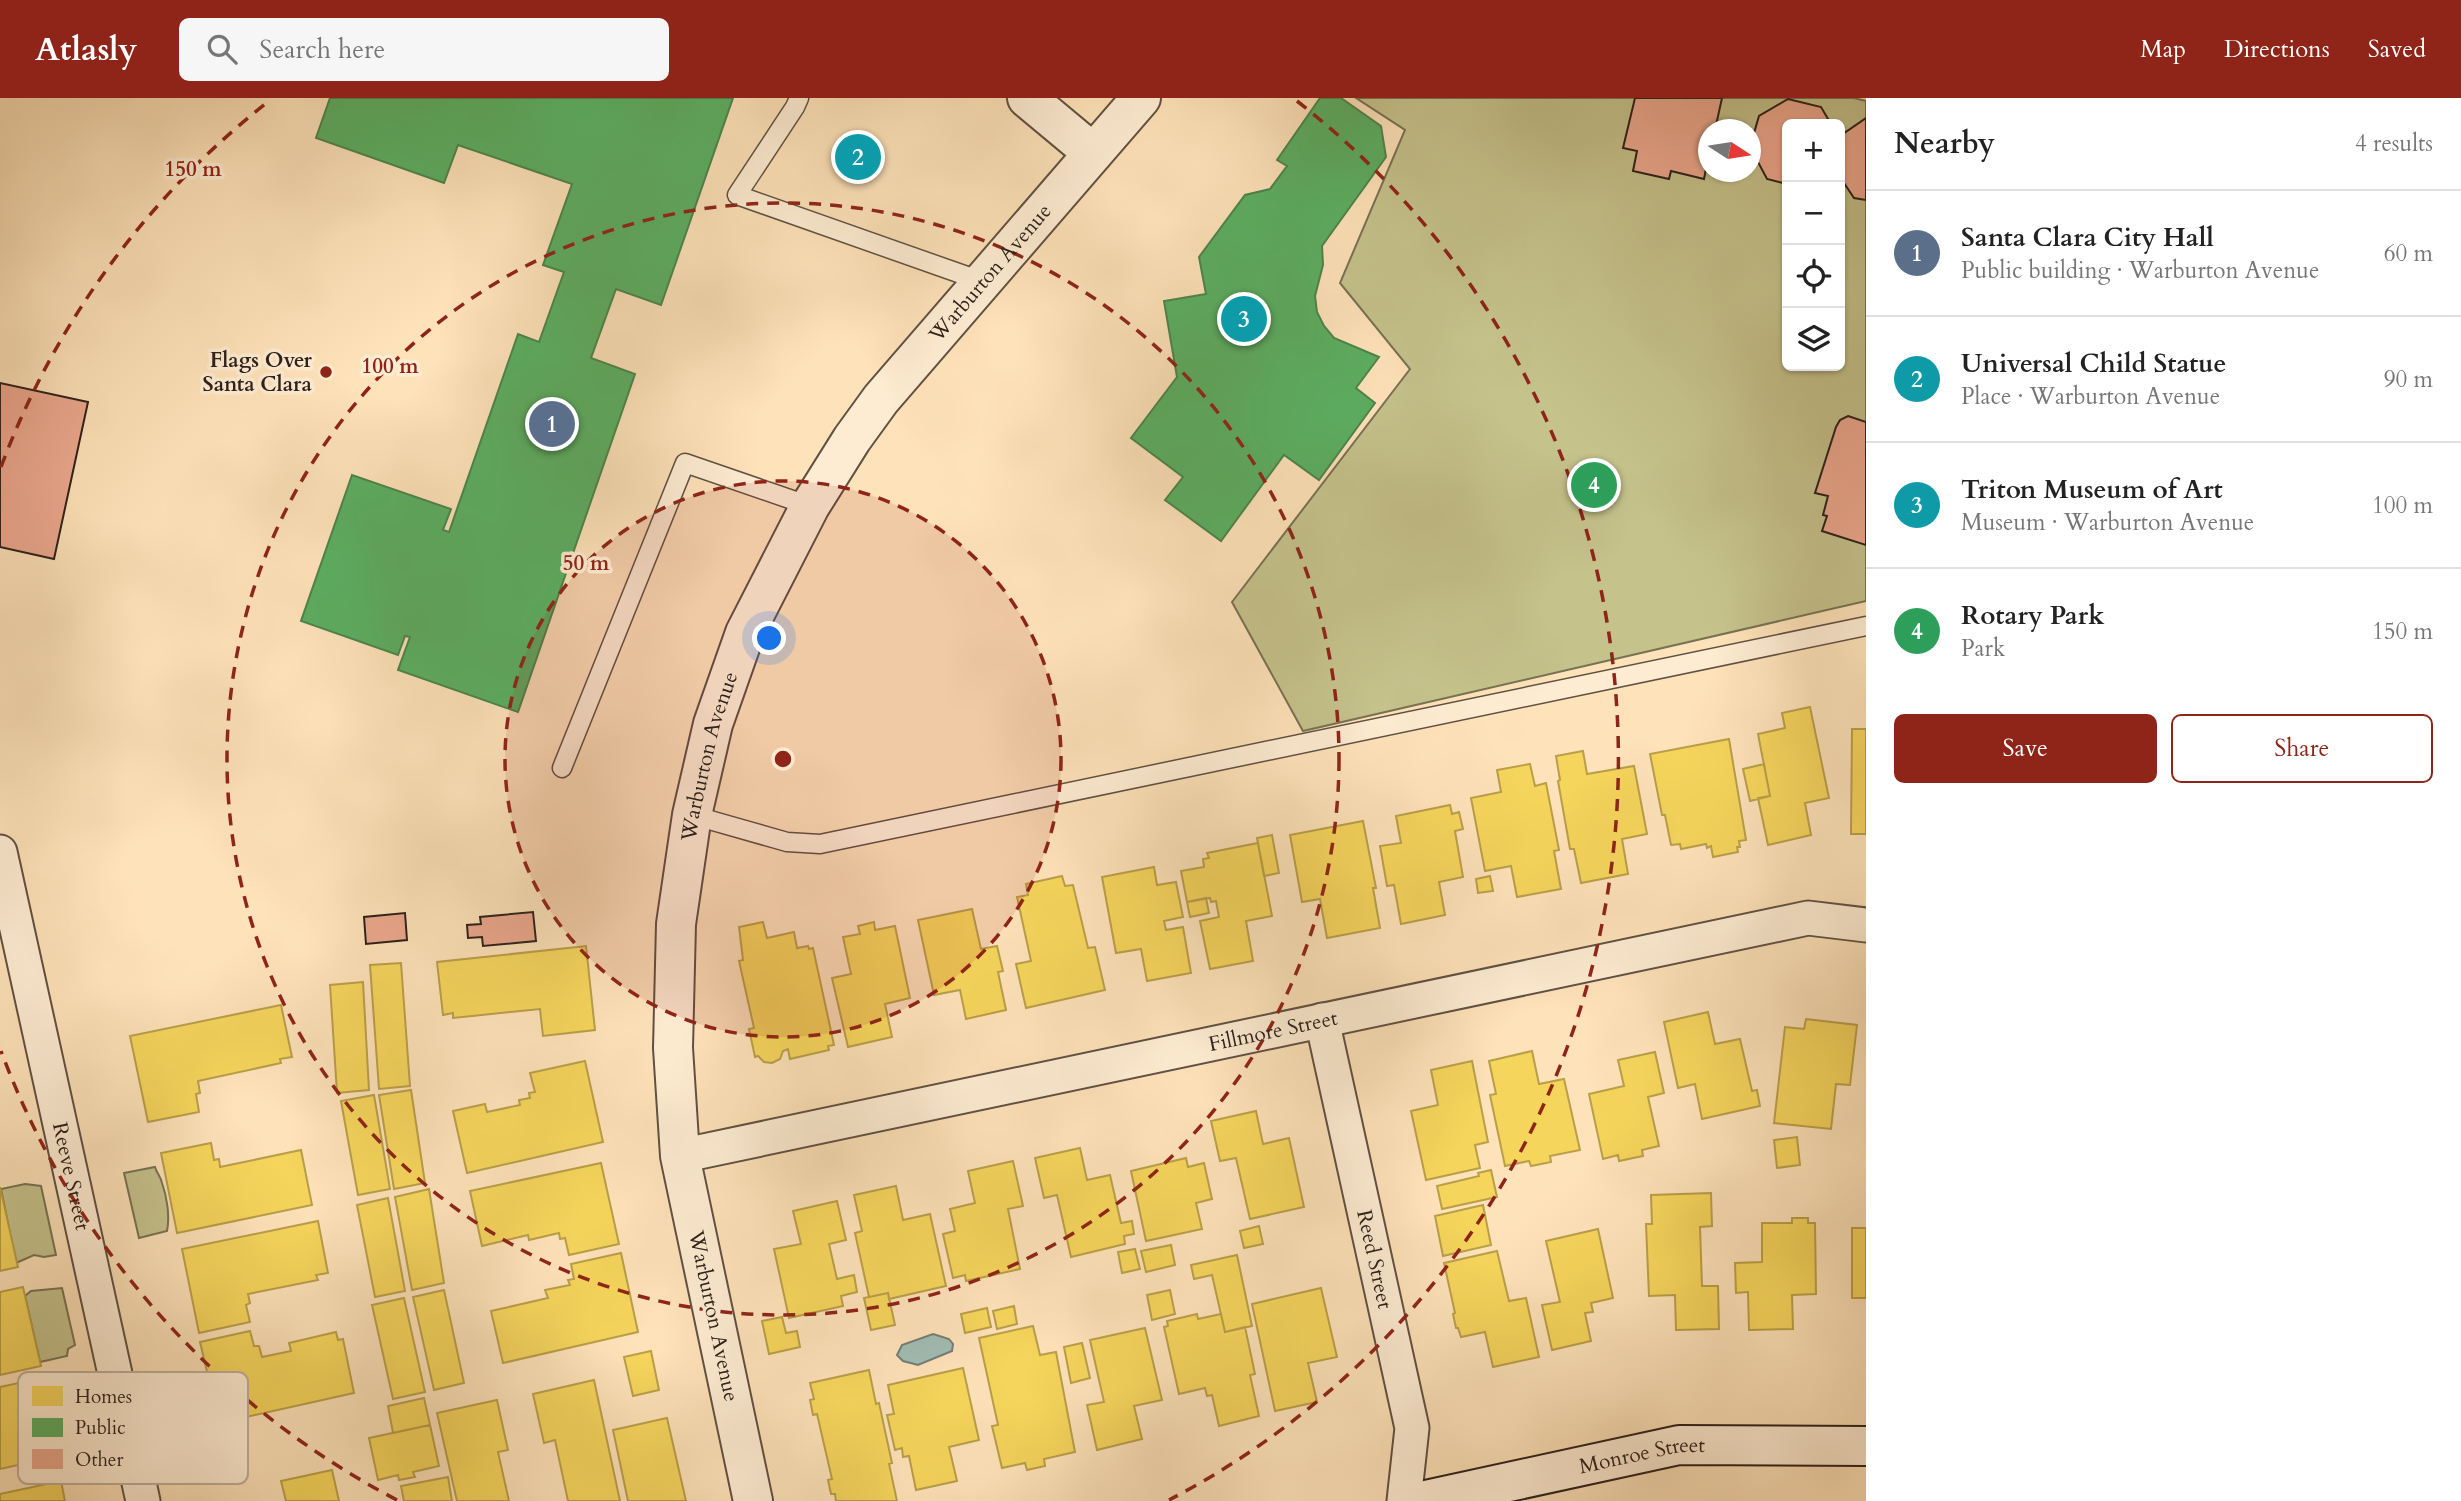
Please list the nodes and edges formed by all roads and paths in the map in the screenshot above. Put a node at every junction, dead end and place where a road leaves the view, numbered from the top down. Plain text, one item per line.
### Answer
1 (799, 98) edge
2 (1027, 98) edge
3 (1141, 98) edge
4 (1093, 153) junction
5 (984, 282) junction
6 (810, 506) junction
7 (1866, 626) edge
8 (562, 768) dead end
9 (692, 815) junction
10 (0, 852) edge
11 (1866, 925) edge
12 (1322, 1020) junction
13 (680, 1156) junction
14 (115, 1372) edge
15 (1866, 1446) edge
16 (753, 1501) edge
17 (1404, 1501) edge
18 (1421, 1501) edge

1 - 5 lane
2 - 4 street
3 - 4 street, Warburton Avenue
4 - 5 street, Warburton Avenue
5 - 6 street, Warburton Avenue
6 - 8 lane
6 - 9 street, Warburton Avenue
7 - 9 lane
9 - 13 street, Warburton Avenue
10 - 14 street, Reeve Street
11 - 12 street, Fillmore Street
12 - 13 street, Fillmore Street
12 - 17 street, Reed Street
13 - 16 street, Warburton Avenue
15 - 18 street, Monroe Street

